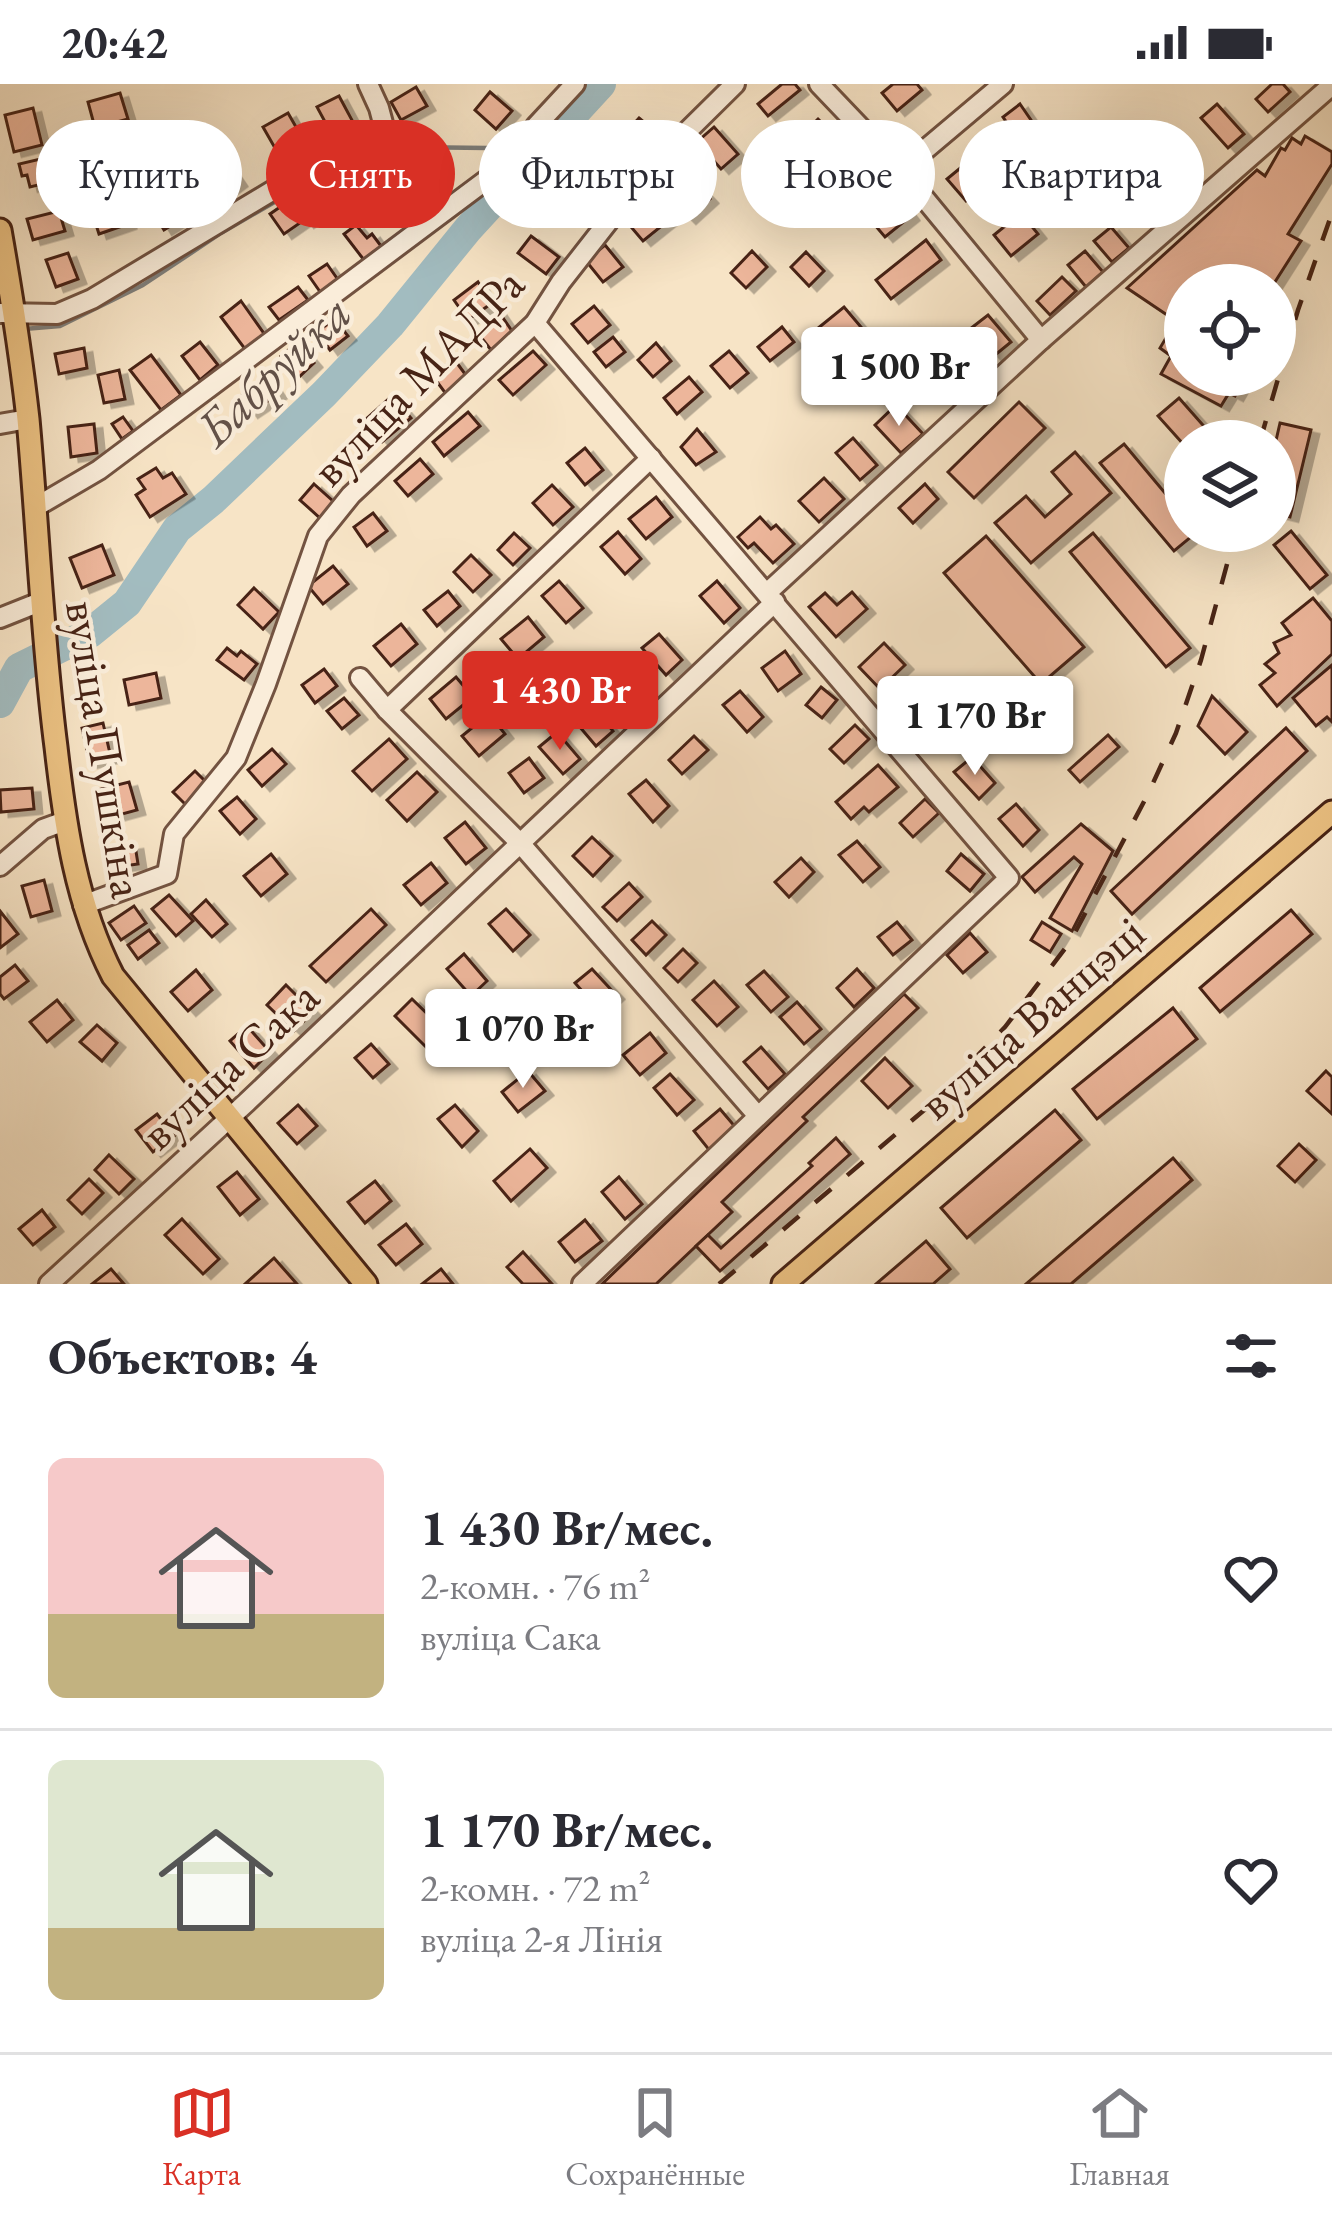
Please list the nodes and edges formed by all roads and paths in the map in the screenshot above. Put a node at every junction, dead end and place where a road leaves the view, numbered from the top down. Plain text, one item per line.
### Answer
1 (368, 84) edge
2 (575, 84) edge
3 (735, 84) edge
4 (819, 84) edge
5 (1003, 84) edge
6 (1332, 85) edge
7 (542, 120) edge
8 (853, 120) edge
9 (935, 141) edge
10 (479, 185) edge
11 (935, 211) edge
12 (0, 230) edge
13 (12, 322) edge
14 (535, 323) junction
15 (1041, 340) junction
16 (28, 419) junction
17 (0, 424) edge
18 (651, 458) junction
19 (34, 508) junction
20 (771, 597) junction
21 (40, 602) junction
22 (0, 618) edge
23 (360, 678) dead end
24 (386, 710) junction
25 (1332, 812) edge
26 (65, 820) junction
27 (520, 843) junction
28 (0, 866) edge
29 (83, 905) junction
30 (758, 1116) junction
31 (230, 1117) junction
32 (49, 1284) edge
33 (366, 1284) edge
34 (582, 1284) edge
35 (783, 1284) edge

1 - 13 street
2 - 7 street
3 - 14 street, вуліца МАДРа
4 - 8 street
5 - 9 street
6 - 15 street, вуліца Сака
10 - 19 street
11 - 15 street
12 - 13 main road, вуліца Пушкіна
13 - 16 main road, вуліца Пушкіна
14 - 18 street
14 - 29 street, вуліца МАДРа
15 - 20 street, вуліца Сака
16 - 17 street
16 - 19 main road, вуліца Пушкіна
18 - 20 street
18 - 24 street
19 - 21 main road, вуліца Пушкіна
20 - 27 street, вуліца Сака
20 - 30 street
21 - 22 street
21 - 26 main road, вуліца Пушкіна
23 - 24 street
24 - 27 street
25 - 35 main road, вуліца Ванцэці
26 - 28 street
26 - 29 main road, вуліца Пушкіна
27 - 30 street
27 - 31 street, вуліца Сака
29 - 31 main road, вуліца Пушкіна
30 - 34 street
31 - 32 street, вуліца Сака
31 - 33 main road, вуліца Пушкіна

